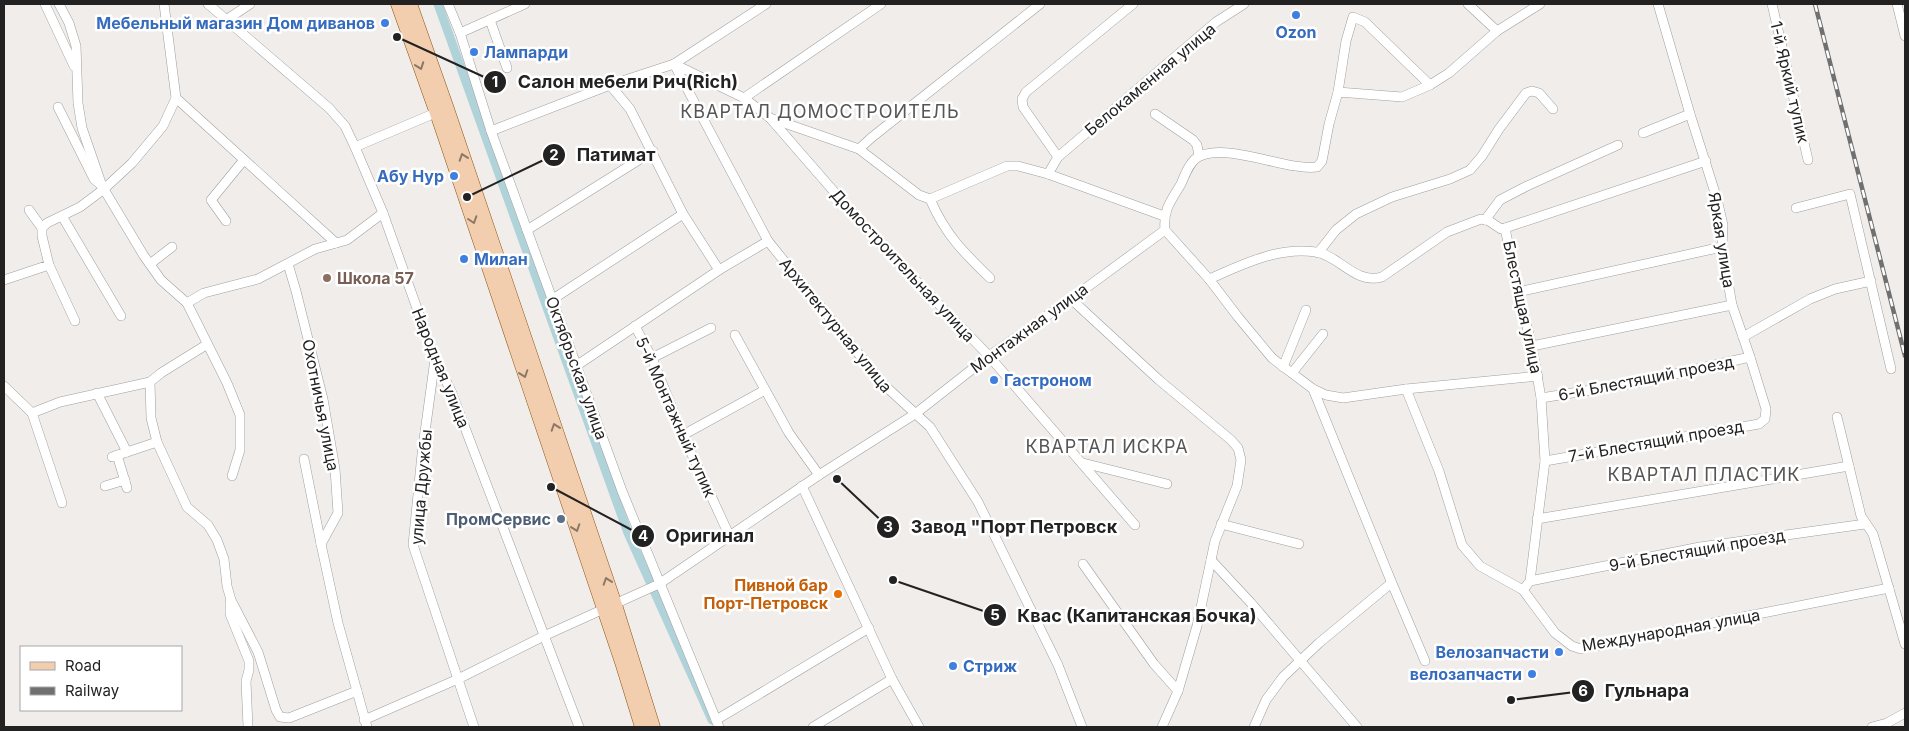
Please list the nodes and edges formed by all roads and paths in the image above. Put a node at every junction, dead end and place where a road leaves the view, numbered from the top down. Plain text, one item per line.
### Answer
1 (45, 4) edge
2 (59, 4) edge
3 (164, 4) edge
4 (208, 4) edge
5 (250, 4) edge
6 (398, 4) edge
7 (410, 4) edge
8 (448, 4) edge
9 (526, 4) edge
10 (766, 4) edge
11 (881, 4) edge
12 (1040, 4) edge
13 (1133, 4) edge
14 (1244, 4) edge
15 (1468, 4) edge
16 (1540, 4) edge
17 (1658, 4) edge
18 (1772, 4) edge
19 (1897, 4) edge
20 (226, 20) junction
21 (490, 20) junction
22 (1497, 31) junction
23 (460, 33) junction
24 (1905, 36) edge
25 (674, 64) junction
26 (507, 68) dead end
27 (76, 71) junction
28 (1430, 85) junction
29 (610, 86) junction
30 (1338, 92) junction
31 (176, 98) junction
32 (744, 98) junction
33 (58, 107) dead end
34 (1553, 109) dead end
35 (442, 110) junction
36 (1155, 114) dead end
37 (1690, 114) junction
38 (770, 118) junction
39 (491, 130) junction
40 (1643, 133) dead end
41 (1618, 145) dead end
42 (355, 147) junction
43 (859, 149) junction
44 (653, 151) junction
45 (1199, 156) junction
46 (1058, 157) junction
47 (1808, 160) dead end
48 (243, 161) junction
49 (1706, 161) junction
50 (1048, 174) junction
51 (103, 188) junction
52 (930, 199) junction
53 (1796, 208) dead end
54 (29, 210) dead end
55 (383, 213) junction
56 (684, 214) junction
57 (62, 216) junction
58 (1164, 216) junction
59 (1485, 220) junction
60 (226, 221) dead end
61 (42, 228) junction
62 (1505, 228) junction
63 (527, 230) junction
64 (1165, 230) junction
65 (768, 241) junction
66 (336, 243) junction
67 (172, 247) dead end
68 (1722, 248) junction
69 (1318, 252) junction
70 (150, 264) junction
71 (288, 264) junction
72 (49, 266) junction
73 (719, 270) junction
74 (990, 278) dead end
75 (1208, 278) junction
76 (4, 280) edge
77 (1871, 281) junction
78 (1518, 292) junction
79 (553, 299) junction
80 (1071, 299) junction
81 (187, 303) junction
82 (1732, 305) junction
83 (1306, 310) dead end
84 (121, 316) dead end
85 (74, 322) dead end
86 (635, 326) junction
87 (711, 328) dead end
88 (1322, 334) dead end
89 (735, 335) dead end
90 (1743, 337) junction
91 (206, 344) junction
92 (1532, 346) junction
93 (989, 356) junction
94 (1750, 357) junction
95 (652, 358) junction
96 (435, 359) junction
97 (576, 366) junction
98 (1283, 367) junction
99 (1891, 369) dead end
100 (1292, 373) junction
101 (1538, 376) junction
102 (150, 382) junction
103 (4, 386) edge
104 (1313, 389) junction
105 (1406, 389) junction
106 (765, 390) junction
107 (97, 393) junction
108 (1541, 398) junction
109 (32, 412) junction
110 (914, 414) junction
111 (1837, 417) dead end
112 (1765, 419) joint
113 (683, 435) junction
114 (157, 442) junction
115 (127, 452) junction
116 (304, 459) dead end
117 (1545, 461) junction
118 (1083, 463) junction
119 (1849, 466) junction
120 (819, 475) junction
121 (232, 476) dead end
122 (1168, 484) dead end
123 (105, 486) dead end
124 (802, 486) junction
125 (62, 503) dead end
126 (1538, 519) junction
127 (1221, 524) junction
128 (1865, 524) junction
129 (1135, 525) dead end
130 (730, 537) junction
131 (321, 544) junction
132 (1299, 544) dead end
133 (1210, 560) junction
134 (1083, 564) dead end
135 (1391, 581) junction
136 (1530, 581) junction
137 (656, 586) junction
138 (1890, 588) junction
139 (1523, 590) junction
140 (231, 600) junction
141 (609, 607) junction
142 (869, 628) junction
143 (544, 636) junction
144 (1905, 644) edge
145 (1299, 661) junction
146 (1425, 661) dead end
147 (458, 679) junction
148 (892, 679) junction
149 (1178, 691) junction
150 (357, 692) junction
151 (1905, 713) edge
152 (366, 724) edge
153 (717, 724) edge
154 (1888, 725) edge
155 (248, 727) edge
156 (474, 727) edge
157 (578, 727) edge
158 (642, 727) edge
159 (653, 727) edge
160 (813, 727) edge
161 (918, 727) edge
162 (1082, 727) edge
163 (1162, 727) edge
164 (1254, 727) edge
165 (1357, 727) edge
166 (1872, 727) edge

1 - 27 street
2 - 27 street
3 - 31 street
4 - 20 street, Народная улица
5 - 20 street
6 -> 35 main road
7 - 35 main road
8 - 23 street, Октябрьская улица
9 - 21 street
10 - 25 street
11 - 32 street
12 - 43 street
13 - 46 street
14 - 46 street, Белокаменная улица
15 - 22 street
16 - 22 street
17 - 37 street, Яркая улица
18 - 47 street, 1-й Яркий тупик
19 - 24 street
20 - 42 street, Народная улица
21 - 23 street
21 - 26 street
22 - 28 street
23 - 39 street, Октябрьская улица
25 - 29 street
25 - 32 street
25 - 65 street, Архитектурная улица
27 - 51 street
28 - 30 street
28 - 30 street
29 - 39 street
29 - 44 street
30 - 45 street
31 - 48 street
31 - 51 street
32 - 38 street
33 - 51 street
34 - 69 street
35 - 42 street
35 - 141 main road
36 - 45 street
37 - 40 street
37 - 49 street, Яркая улица
38 - 43 street
38 - 93 street, Домостроительная улица
39 - 63 street, Октябрьская улица
41 - 59 street
42 - 55 street, Народная улица
43 - 52 street
44 - 56 street
44 - 63 street
45 - 58 street
46 - 50 street, Белокаменная улица
48 - 60 street
48 - 66 street
49 - 62 street
49 - 68 street, Яркая улица
50 - 52 street
50 - 58 street
51 - 57 street
51 - 70 street
52 - 74 street
53 - 77 street
54 - 61 street
55 - 66 street
55 - 96 street, Народная улица
56 - 73 street
56 - 79 street
57 - 61 street
57 - 84 street
58 - 64 street
59 - 62 street, Блестящая улица
59 - 69 street
61 - 72 street
62 - 78 street, Блестящая улица
63 - 79 street, Октябрьская улица
64 - 75 street
64 - 80 street, Монтажная улица
65 - 73 street
65 - 110 street, Архитектурная улица
66 - 71 street
67 - 70 street
68 - 78 street
68 - 82 street, Яркая улица
69 - 75 street
70 - 81 street
71 - 81 street
71 - 131 street, Охотничья улица
72 - 76 street
72 - 85 street
73 - 86 street
75 - 98 street
77 - 90 street
77 - 99 street
78 - 92 street, Блестящая улица
79 - 97 street, Октябрьская улица
80 - 93 street, Монтажная улица
80 - 127 street
81 - 91 street
82 - 90 street, Яркая улица
82 - 92 street
83 - 98 street
86 - 95 street, 5-й Монтажный тупик
86 - 97 street
87 - 95 street
88 - 100 street
89 - 106 street
90 - 94 street, Яркая улица
91 - 102 street
91 - 121 street
92 - 101 street, Блестящая улица
93 - 110 street, Монтажная улица
93 - 118 street, Домостроительная улица
94 - 108 street, 6-й Блестящий проезд
94 - 112 street, Яркая улица
95 - 113 street, 5-й Монтажный тупик
96 - 143 street, Народная улица
96 - 147 street, улица Дружбы
97 - 137 street, Октябрьская улица
98 - 100 street
100 - 104 street
101 - 105 street
101 - 108 street, Блестящая улица
102 - 107 street
102 - 114 street
103 - 109 street
104 - 105 street
104 - 135 street
105 - 139 street, Международная улица
106 - 113 street
106 - 120 street
107 - 109 street
107 - 115 street
108 - 117 street, Блестящая улица
109 - 125 street
110 - 120 street, Монтажная улица
110 - 162 street, Архитектурная улица
111 - 119 street
112 - 117 street, 7-й Блестящий проезд
113 - 130 street, 5-й Монтажный тупик
114 - 115 street
114 - 140 street
115 - 123 street
116 - 131 street, Охотничья улица
117 - 126 street, Блестящая улица
118 - 122 street
118 - 129 street, Домостроительная улица
119 - 126 street
119 - 128 street
120 - 124 street, Монтажная улица
124 - 130 street, Монтажная улица
124 - 142 street
126 - 136 street, Блестящая улица
127 - 132 street
127 - 133 street
128 - 136 street, 9-й Блестящий проезд
128 - 138 street
130 - 137 street, Монтажная улица
131 - 150 street, Охотничья улица
133 - 145 street
133 - 149 street
134 - 149 street
135 - 145 street
135 - 146 street
136 - 139 street
137 - 141 street, Монтажная улица
137 - 153 street, Октябрьская улица
138 - 139 street, Международная улица
138 - 144 street
140 - 150 street
140 - 155 street
141 - 143 street, Монтажная улица
141 - 158 main road
141 - 159 main road
142 - 148 street
142 - 153 street
143 - 147 street, Монтажная улица
143 - 157 street, Народная улица
145 - 164 street
145 - 165 street
147 - 152 street, Монтажная улица
147 - 156 street, улица Дружбы
148 - 160 street
148 - 161 street
149 - 163 street
150 - 152 street, Охотничья улица
151 - 154 street
154 - 166 street

